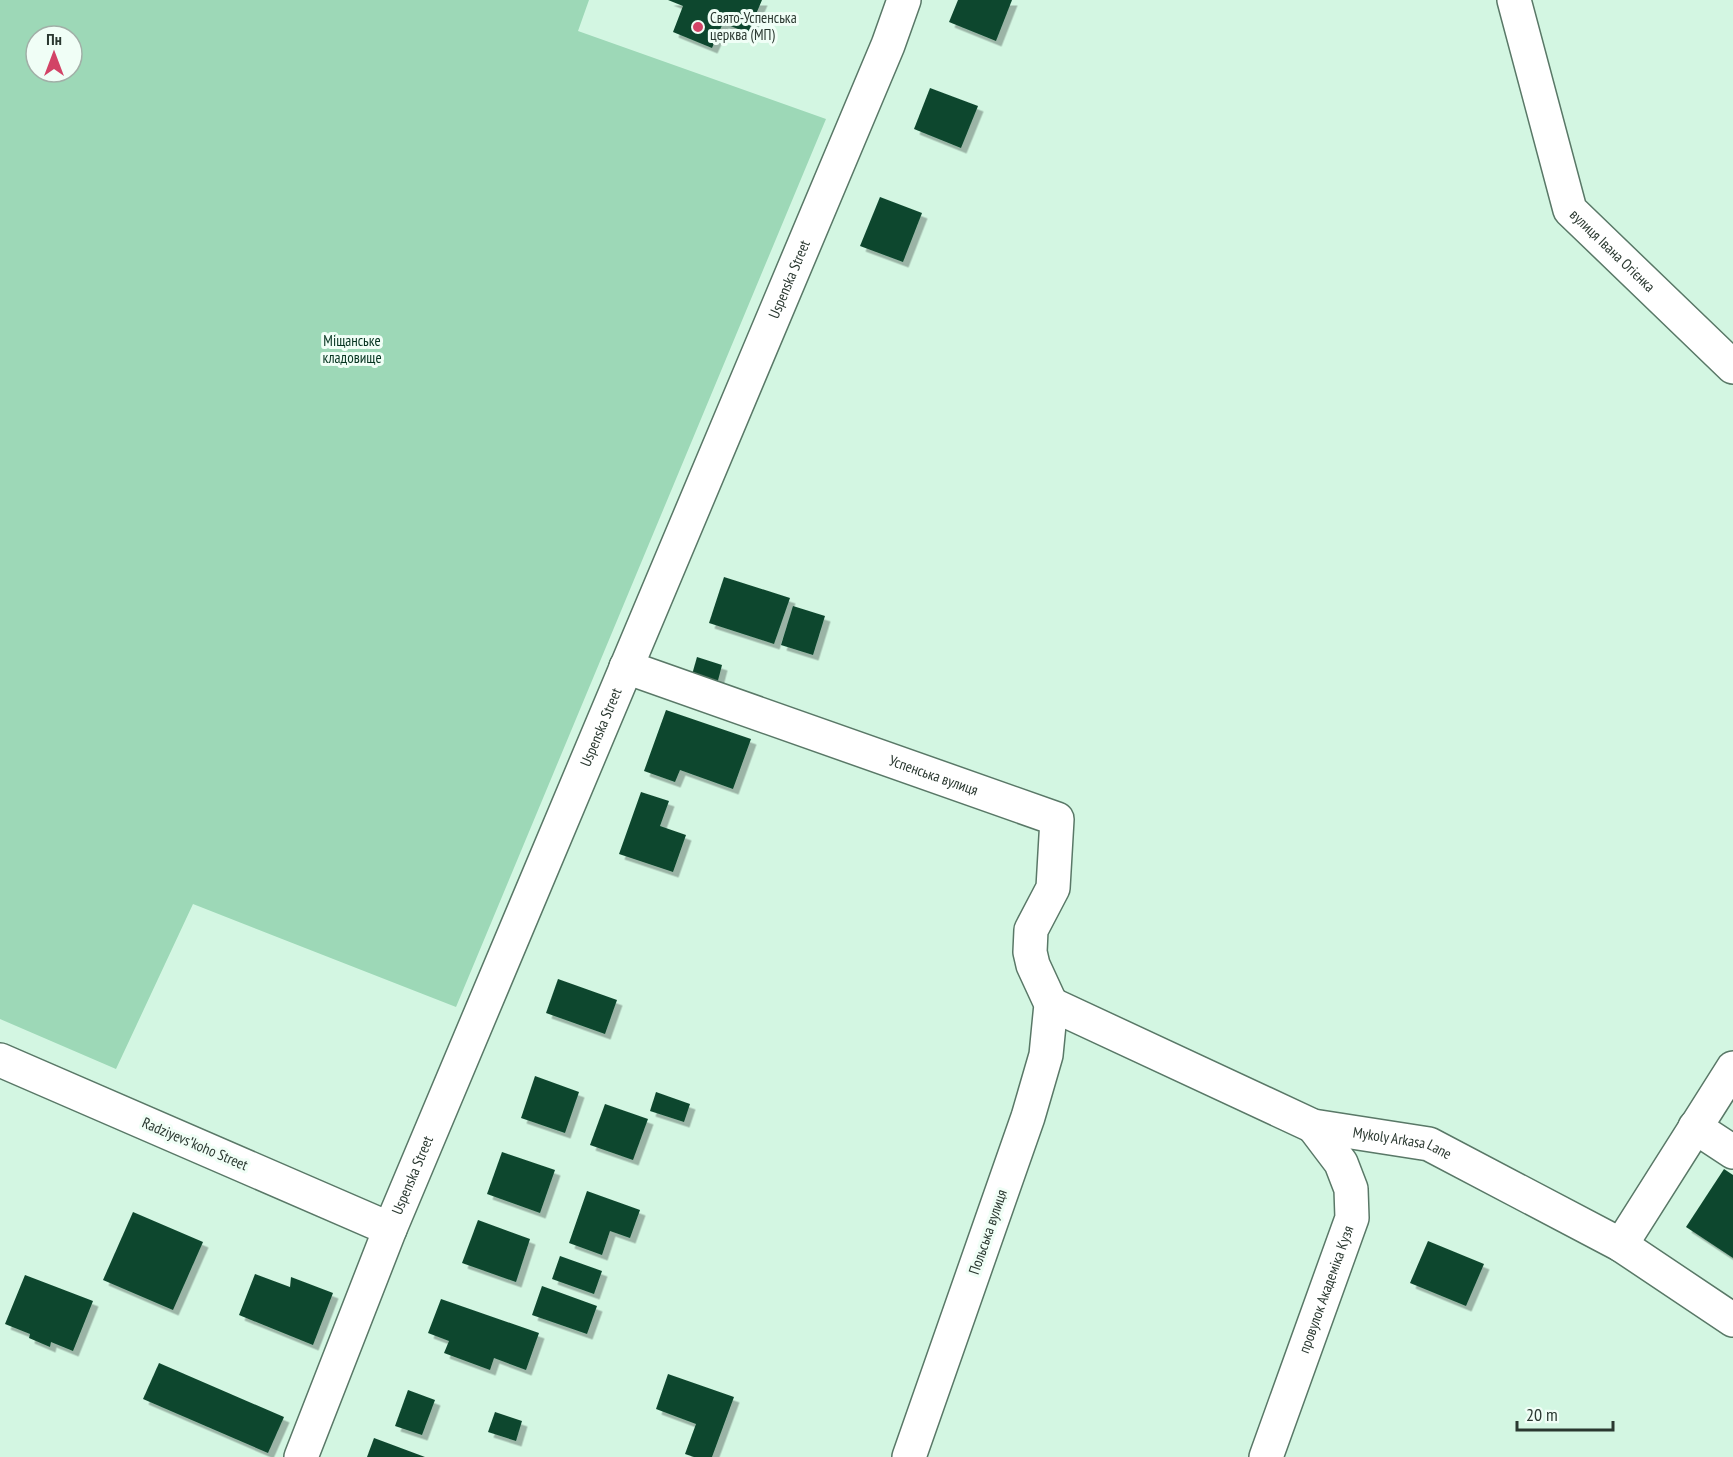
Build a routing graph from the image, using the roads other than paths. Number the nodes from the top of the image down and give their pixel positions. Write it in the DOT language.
graph roads {
  1 [pos="904,0"];
  2 [pos="1514,0"];
  3 [pos="1733,367"];
  4 [pos="626,667"];
  5 [pos="1051,1004"];
  6 [pos="0,1060"];
  7 [pos="1733,1068"];
  8 [pos="1313,1126"];
  9 [pos="1695,1127"];
  10 [pos="1733,1152"];
  11 [pos="390,1229"];
  12 [pos="1621,1245"];
  13 [pos="1733,1320"];
  14 [pos="301,1457"];
  15 [pos="909,1457"];
  16 [pos="1266,1457"];
  1 -- 4 [label="street, Uspenska Street"];
  2 -- 3 [label="street, вулиця Івана Огієнка"];
  4 -- 5 [label="street, Успенська вулиця"];
  4 -- 11 [label="street, Uspenska Street"];
  5 -- 8 [label="street, Mykoly Arkasa Lane"];
  5 -- 15 [label="street, Польська вулиця"];
  6 -- 11 [label="street, Radziyevsʹkoho Street"];
  7 -- 9 [label="street"];
  8 -- 12 [label="street, Mykoly Arkasa Lane"];
  8 -- 16 [label="street, провулок Академіка Кузя"];
  9 -- 10 [label="street"];
  9 -- 12 [label="street"];
  11 -- 14 [label="street, Uspenska Street"];
  12 -- 13 [label="street, Mykoly Arkasa Lane"];
}
